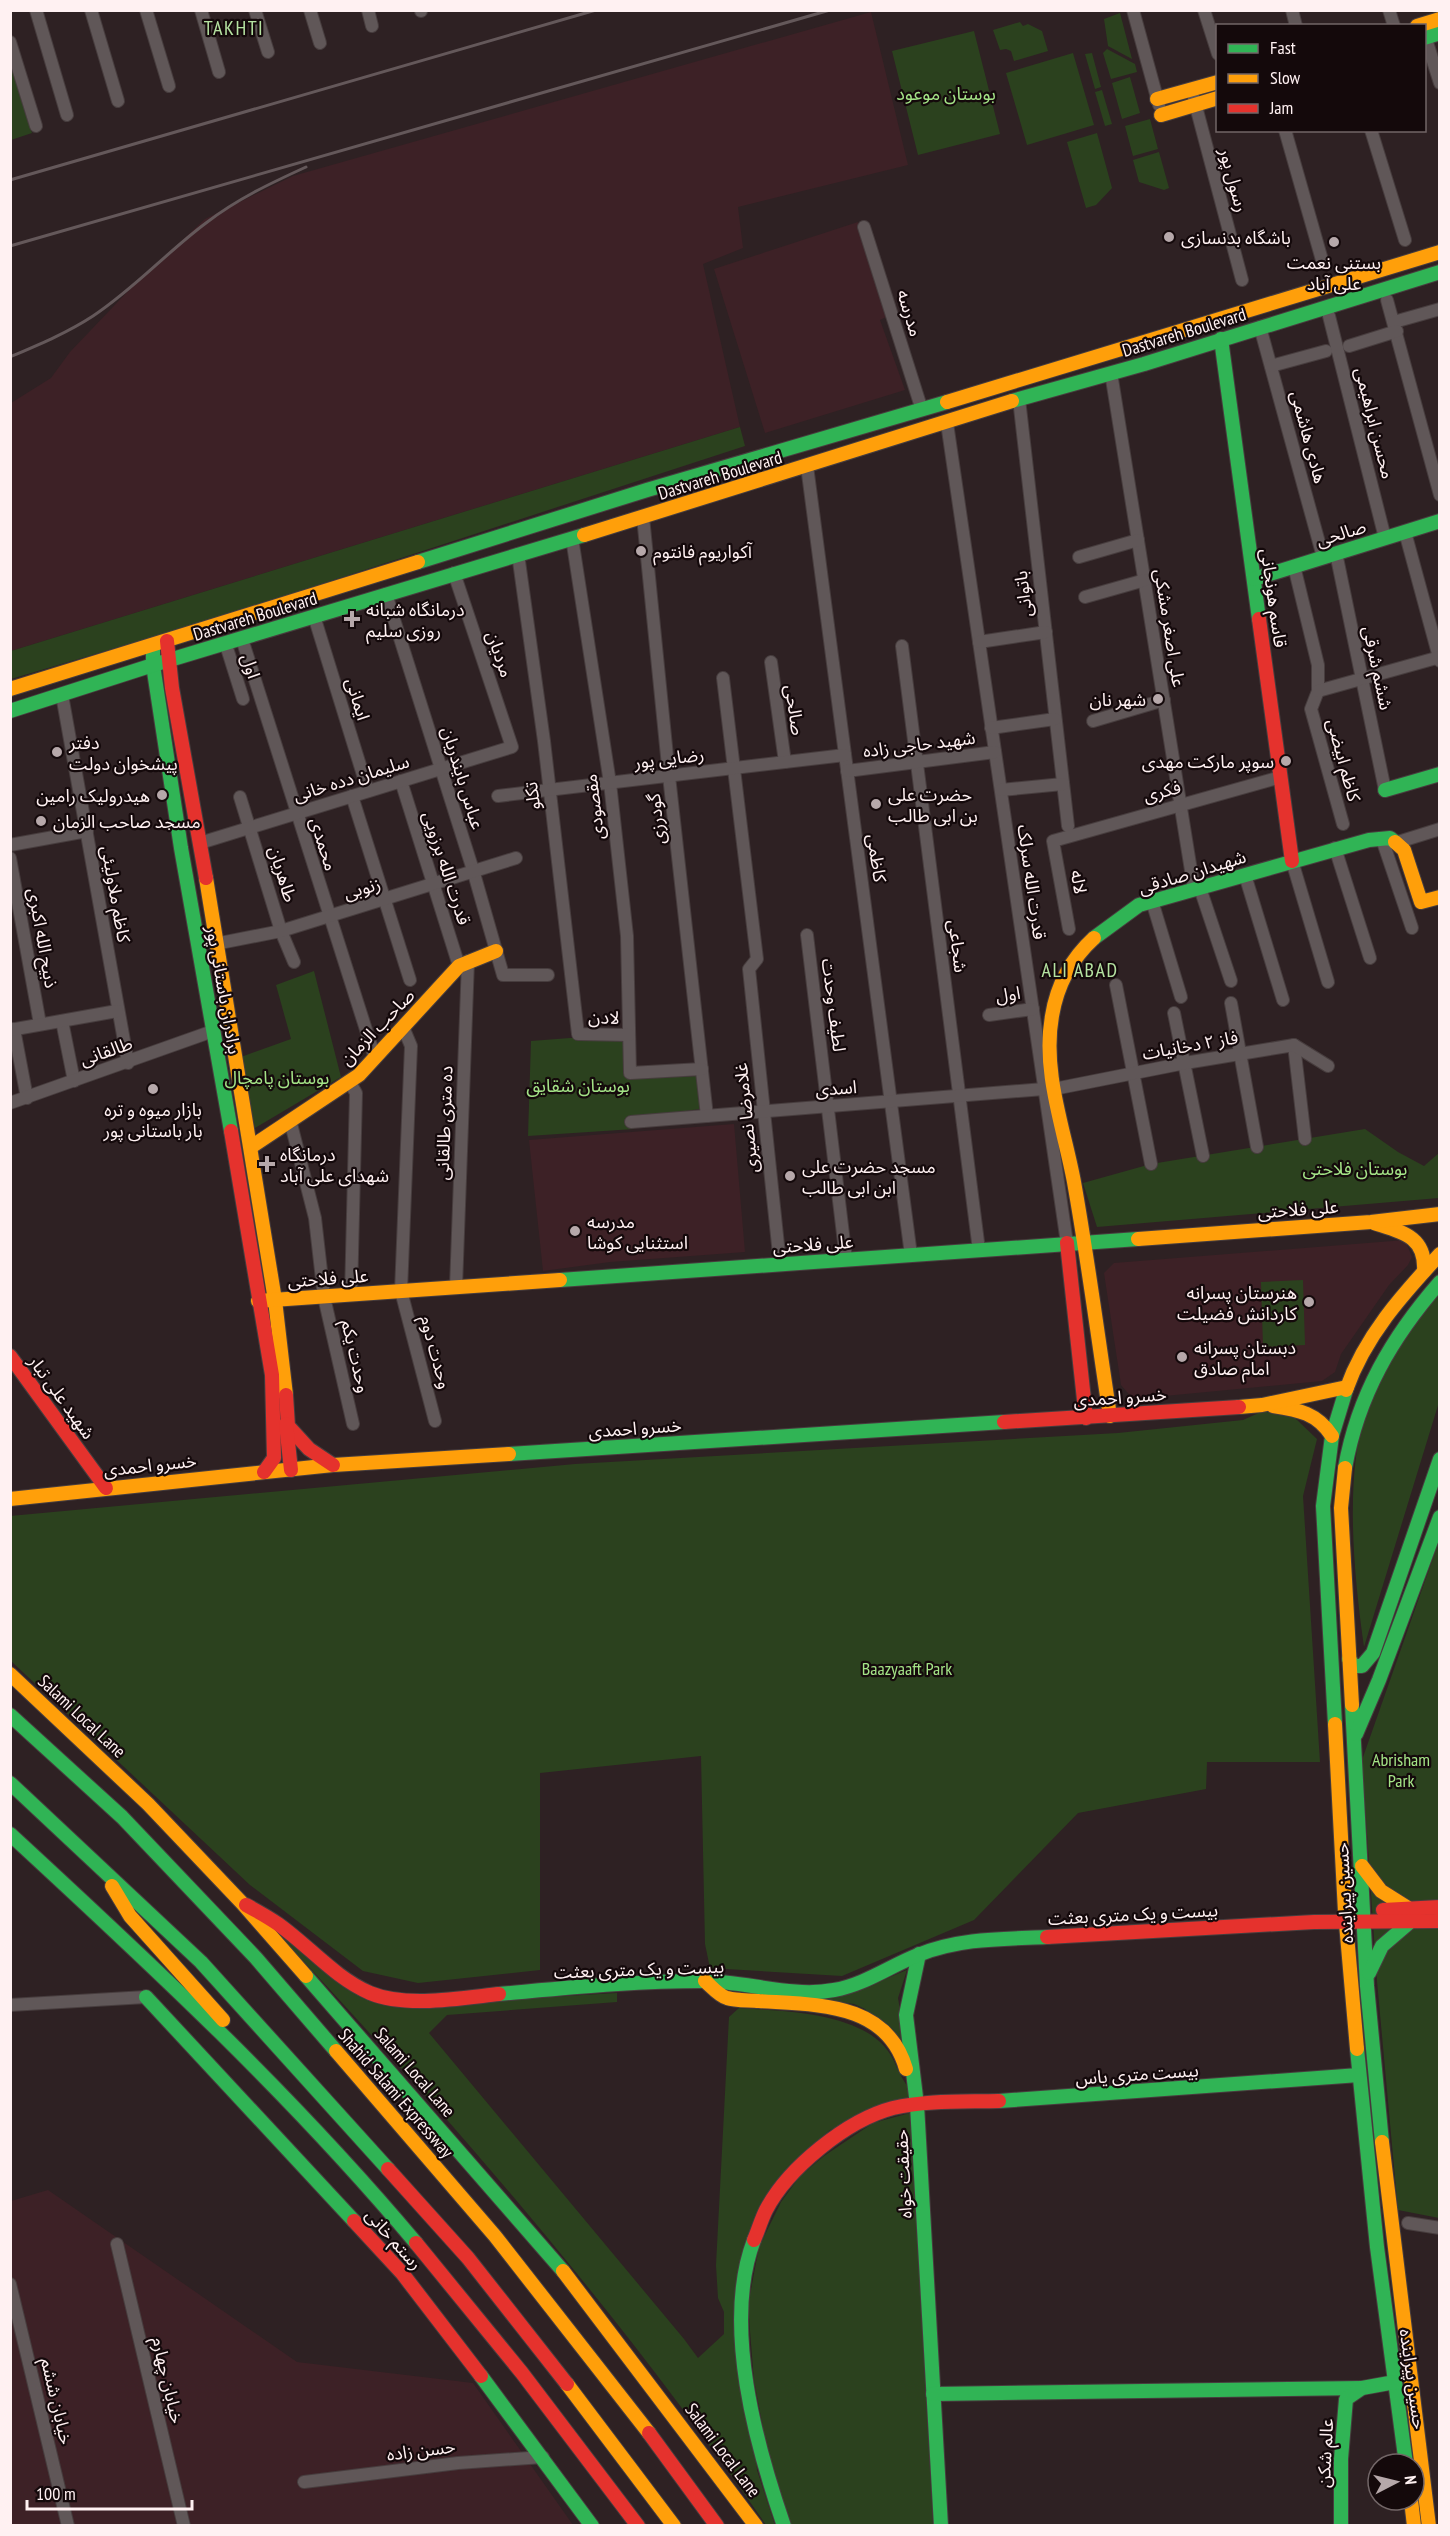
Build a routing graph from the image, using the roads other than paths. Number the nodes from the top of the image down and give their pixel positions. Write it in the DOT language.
graph roads {
  1 [pos="36,10"];
  2 [pos="91,10"];
  3 [pos="146,10"];
  4 [pos="201,10"];
  5 [pos="255,10"];
  6 [pos="310,10"];
  7 [pos="368,10"];
  8 [pos="1133,10"];
  9 [pos="1204,10"];
  10 [pos="1440,19"];
  11 [pos="372,26"];
  12 [pos="1426,30"];
  13 [pos="1426,34"];
  14 [pos="10,42"];
  15 [pos="320,44"];
  16 [pos="1216,48"];
  17 [pos="268,52"];
  18 [pos="219,72"];
  19 [pos="1216,83"];
  20 [pos="1440,83"];
  21 [pos="169,86"];
  22 [pos="1191,90"];
  23 [pos="1157,99"];
  24 [pos="1216,99"];
  25 [pos="118,101"];
  26 [pos="1196,105"];
  27 [pos="67,115"];
  28 [pos="1161,115"];
  29 [pos="36,126"];
  30 [pos="1286,132"];
  31 [pos="1372,132"];
  32 [pos="864,227"];
  33 [pos="1405,240"];
  34 [pos="1440,252"];
  35 [pos="1322,260"];
  36 [pos="1440,272"];
  37 [pos="1242,280"];
  38 [pos="1387,300"];
  39 [pos="1440,309"];
  40 [pos="1329,316"];
  41 [pos="1260,327"];
  42 [pos="1395,327"];
  43 [pos="1221,339"];
  44 [pos="1349,346"];
  45 [pos="1326,351"];
  46 [pos="1271,366"];
  47 [pos="1111,373"];
  48 [pos="1019,399"];
  49 [pos="922,410"];
  50 [pos="947,423"];
  51 [pos="807,466"];
  52 [pos="1440,495"];
  53 [pos="643,518"];
  54 [pos="1440,521"];
  55 [pos="1405,532"];
  56 [pos="572,538"];
  57 [pos="1384,538"];
  58 [pos="1138,540"];
  59 [pos="518,554"];
  60 [pos="1329,555"];
  61 [pos="1079,557"];
  62 [pos="1294,566"];
  63 [pos="454,573"];
  64 [pos="1254,579"];
  65 [pos="1144,580"];
  66 [pos="386,594"];
  67 [pos="1084,597"];
  68 [pos="314,616"];
  69 [pos="1046,632"];
  70 [pos="242,639"];
  71 [pos="167,641"];
  72 [pos="979,642"];
  73 [pos="226,645"];
  74 [pos="153,646"];
  75 [pos="902,646"];
  76 [pos="1439,658"];
  77 [pos="170,660"];
  78 [pos="771,662"];
  79 [pos="153,664"];
  80 [pos="723,678"];
  81 [pos="1362,678"];
  82 [pos="10,689"];
  83 [pos="1318,691"];
  84 [pos="62,695"];
  85 [pos="243,699"];
  86 [pos="1164,700"];
  87 [pos="10,711"];
  88 [pos="1055,719"];
  89 [pos="1094,721"];
  90 [pos="992,728"];
  91 [pos="512,747"];
  92 [pos="995,752"];
  93 [pos="845,755"];
  94 [pos="785,762"];
  95 [pos="917,762"];
  96 [pos="734,768"];
  97 [pos="441,769"];
  98 [pos="847,771"];
  99 [pos="1440,774"];
  100 [pos="669,776"];
  101 [pos="1281,777"];
  102 [pos="401,781"];
  103 [pos="610,783"];
  104 [pos="1063,784"];
  105 [pos="550,790"];
  106 [pos="1001,790"];
  107 [pos="1385,790"];
  108 [pos="368,791"];
  109 [pos="351,796"];
  110 [pos="498,796"];
  111 [pos="240,797"];
  112 [pos="1180,805"];
  113 [pos="296,813"];
  114 [pos="1343,824"];
  115 [pos="1068,826"];
  116 [pos="250,828"];
  117 [pos="1440,829"];
  118 [pos="87,831"];
  119 [pos="1053,840"];
  120 [pos="1388,841"];
  121 [pos="200,843"];
  122 [pos="10,845"];
  123 [pos="1335,848"];
  124 [pos="10,858"];
  125 [pos="516,858"];
  126 [pos="1292,861"];
  127 [pos="473,870"];
  128 [pos="1245,875"];
  129 [pos="433,885"];
  130 [pos="1197,888"];
  131 [pos="1440,897"];
  132 [pos="385,900"];
  133 [pos="1152,902"];
  134 [pos="328,916"];
  135 [pos="1412,928"];
  136 [pos="1069,929"];
  137 [pos="281,932"];
  138 [pos="807,935"];
  139 [pos="215,944"];
  140 [pos="496,951"];
  141 [pos="1371,958"];
  142 [pos="294,962"];
  143 [pos="464,964"];
  144 [pos="548,975"];
  145 [pos="410,980"];
  146 [pos="1231,981"];
  147 [pos="1328,982"];
  148 [pos="1116,985"];
  149 [pos="1181,997"];
  150 [pos="1283,1000"];
  151 [pos="1231,1003"];
  152 [pos="1032,1009"];
  153 [pos="117,1011"];
  154 [pos="1174,1013"];
  155 [pos="989,1015"];
  156 [pos="62,1021"];
  157 [pos="40,1024"];
  158 [pos="403,1027"];
  159 [pos="12,1029"];
  160 [pos="213,1031"];
  161 [pos="578,1034"];
  162 [pos="629,1035"];
  163 [pos="1294,1045"];
  164 [pos="1241,1054"];
  165 [pos="375,1058"];
  166 [pos="128,1063"];
  167 [pos="1185,1063"];
  168 [pos="1328,1066"];
  169 [pos="702,1069"];
  170 [pos="1134,1074"];
  171 [pos="74,1081"];
  172 [pos="349,1081"];
  173 [pos="1049,1089"];
  174 [pos="959,1096"];
  175 [pos="27,1098"];
  176 [pos="891,1101"];
  177 [pos="10,1103"];
  178 [pos="829,1106"];
  179 [pos="763,1112"];
  180 [pos="707,1116"];
  181 [pos="290,1120"];
  182 [pos="631,1122"];
  183 [pos="1305,1139"];
  184 [pos="250,1147"];
  185 [pos="1257,1147"];
  186 [pos="1203,1156"];
  187 [pos="1151,1164"];
  188 [pos="1440,1214"];
  189 [pos="1371,1222"];
  190 [pos="1084,1242"];
  191 [pos="1067,1244"];
  192 [pos="979,1250"];
  193 [pos="1440,1254"];
  194 [pos="911,1255"];
  195 [pos="846,1259"];
  196 [pos="780,1264"];
  197 [pos="1424,1270"];
  198 [pos="1440,1282"];
  199 [pos="456,1287"];
  200 [pos="401,1291"];
  201 [pos="351,1295"];
  202 [pos="324,1297"];
  203 [pos="275,1300"];
  204 [pos="258,1301"];
  205 [pos="10,1356"];
  206 [pos="1347,1388"];
  207 [pos="1262,1405"];
  208 [pos="274,1413"];
  209 [pos="1110,1416"];
  210 [pos="1086,1418"];
  211 [pos="435,1421"];
  212 [pos="353,1424"];
  213 [pos="288,1426"];
  214 [pos="1332,1436"];
  215 [pos="1440,1459"];
  216 [pos="333,1466"];
  217 [pos="291,1470"];
  218 [pos="264,1472"];
  219 [pos="106,1488"];
  220 [pos="10,1499"];
  221 [pos="1440,1517"];
  222 [pos="1349,1659"];
  223 [pos="10,1674"];
  224 [pos="10,1715"];
  225 [pos="1354,1738"];
  226 [pos="10,1783"];
  227 [pos="10,1834"];
  228 [pos="98,1863"];
  229 [pos="1361,1864"];
  230 [pos="1344,1894"];
  231 [pos="242,1903"];
  232 [pos="1440,1907"];
  233 [pos="1410,1915"];
  234 [pos="1346,1917"];
  235 [pos="1364,1917"];
  236 [pos="1440,1921"];
  237 [pos="1314,1922"];
  238 [pos="919,1954"];
  239 [pos="705,1981"];
  240 [pos="1367,1986"];
  241 [pos="146,1997"];
  242 [pos="10,2005"];
  243 [pos="1359,2075"];
  244 [pos="918,2104"];
  245 [pos="314,2126"];
  246 [pos="1408,2223"];
  247 [pos="1440,2228"];
  248 [pos="117,2244"];
  249 [pos="10,2284"];
  250 [pos="1395,2382"];
  251 [pos="1362,2388"];
  252 [pos="933,2394"];
  253 [pos="1404,2452"];
  254 [pos="543,2457"];
  255 [pos="304,2482"];
  256 [pos="68,2526"];
  257 [pos="184,2526"];
  258 [pos="592,2526"];
  259 [pos="638,2526"];
  260 [pos="674,2526"];
  261 [pos="717,2526"];
  262 [pos="756,2526"];
  263 [pos="784,2526"];
  264 [pos="941,2526"];
  265 [pos="1341,2526"];
  266 [pos="1429,2526"];
  1 -- 27 [label="street"];
  2 -- 25 [label="street"];
  3 -- 21 [label="street"];
  4 -- 18 [label="street"];
  5 -- 17 [label="street"];
  6 -- 15 [label="street"];
  7 -- 11 [label="street"];
  8 -- 23 [label="street"];
  9 -- 16 [label="street"];
  10 -- 12 [label="main road"];
  13 -- 20 [label="street"];
  14 -- 29 [label="street"];
  19 -- 22 [label="main road"];
  22 -- 23 [label="main road"];
  22 -- 26 [label="street, رسول پور"];
  23 -- 28 [label="street"];
  24 -- 26 [label="main road"];
  26 -- 28 [label="main road"];
  26 -- 37 [label="street, رسول پور"];
  30 -- 35 [label="street"];
  31 -- 33 [label="street"];
  32 -- 49 [label="street, مدرسه"];
  34 -- 49 [label="main road, Dastvareh Boulevard"];
  36 -- 41 [label="main road, Dastvareh Boulevard"];
  38 -- 42 [label="street"];
  39 -- 42 [label="street"];
  40 -- 57 [label="street, محسن ابراهیمی"];
  41 -- 43 [label="main road, Dastvareh Boulevard"];
  41 -- 46 [label="street, هادی هاشمی"];
  42 -- 44 [label="street"];
  42 -- 52 [label="street"];
  43 -- 47 [label="main road, Dastvareh Boulevard"];
  43 -- 64 [label="main road, قاسم هونجانی"];
  45 -- 46 [label="street"];
  46 -- 60 [label="street, هادی هاشمی"];
  47 -- 48 [label="main road, Dastvareh Boulevard"];
  47 -- 58 [label="street, علی اصغر مشکی"];
  48 -- 50 [label="main road, Dastvareh Boulevard"];
  48 -- 69 [label="street, باتوانی"];
  49 -- 71 [label="main road, Dastvareh Boulevard"];
  50 -- 51 [label="main road, Dastvareh Boulevard"];
  50 -- 72 [label="street, قدرت الله سرلک"];
  51 -- 53 [label="main road, Dastvareh Boulevard"];
  51 -- 93 [label="street, کاظمی"];
  53 -- 56 [label="main road, Dastvareh Boulevard"];
  53 -- 100 [label="street, گودرزی"];
  54 -- 55 [label="main road, صالحی"];
  55 -- 57 [label="main road, صالحی"];
  55 -- 76 [label="street"];
  56 -- 59 [label="main road, Dastvareh Boulevard"];
  56 -- 103 [label="street, مقصودی"];
  57 -- 60 [label="main road, صالحی"];
  58 -- 61 [label="street"];
  58 -- 65 [label="street, علی اصغر مشکی"];
  59 -- 63 [label="main road, Dastvareh Boulevard"];
  59 -- 105 [label="street, تکلو"];
  60 -- 62 [label="main road, صالحی"];
  60 -- 81 [label="street, ششم شرقی"];
  62 -- 64 [label="main road, صالحی"];
  62 -- 83 [label="street, کاظم ابیضی"];
  63 -- 66 [label="main road, Dastvareh Boulevard"];
  63 -- 91 [label="street, مردیان"];
  64 -- 101 [label="main road, قاسم هونجانی"];
  65 -- 67 [label="street"];
  65 -- 86 [label="street, علی اصغر مشکی"];
  66 -- 68 [label="main road, Dastvareh Boulevard"];
  66 -- 97 [label="street, عباس بایندریان"];
  68 -- 70 [label="main road, Dastvareh Boulevard"];
  68 -- 108 [label="street, ایمانی"];
  69 -- 72 [label="street"];
  69 -- 88 [label="street, باتوانی"];
  70 -- 73 [label="main road, Dastvareh Boulevard"];
  70 -- 113 [label="street, محمدی"];
  71 -- 74 [label="main road, Dastvareh Boulevard"];
  71 -- 77 [label="main road, برادران باستانی پور"];
  72 -- 90 [label="street, قدرت الله سرلک"];
  73 -- 77 [label="main road, Dastvareh Boulevard"];
  73 -- 85 [label="street, اول"];
  74 -- 79 [label="main road, برادران باستانی پور"];
  74 -- 82 [label="main road, Dastvareh Boulevard"];
  75 -- 95 [label="street, شجاعی"];
  76 -- 81 [label="street"];
  77 -- 79 [label="main road, Dastvareh Boulevard"];
  77 -- 121 [label="main road, برادران باستانی پور"];
  78 -- 94 [label="street, صالحی"];
  79 -- 84 [label="main road, Dastvareh Boulevard"];
  79 -- 160 [label="main road, برادران باستانی پور"];
  80 -- 96 [label="street, غلامرضا نصیری"];
  81 -- 83 [label="street"];
  81 -- 107 [label="street, ششم شرقی"];
  83 -- 114 [label="street, کاظم ابیضی"];
  84 -- 87 [label="main road, Dastvareh Boulevard"];
  84 -- 118 [label="street, کاظم ملاولیئی"];
  86 -- 89 [label="street"];
  86 -- 112 [label="street, علی اصغر مشکی"];
  88 -- 90 [label="street"];
  88 -- 104 [label="street, باتوانی"];
  90 -- 92 [label="street, قدرت الله سرلک"];
  91 -- 97 [label="street, سلیمان دده خانی"];
  92 -- 95 [label="street, شهید حاجی زاده"];
  92 -- 106 [label="street, قدرت الله سرلک"];
  93 -- 94 [label="street, رضایی پور"];
  93 -- 98 [label="street, کاظمی"];
  94 -- 96 [label="street, رضایی پور"];
  95 -- 98 [label="street, شهید حاجی زاده"];
  95 -- 174 [label="street, شجاعی"];
  96 -- 100 [label="street, رضایی پور"];
  96 -- 179 [label="street, غلامرضا نصیری"];
  97 -- 102 [label="street, سلیمان دده خانی"];
  97 -- 127 [label="street, عباس بایندریان"];
  98 -- 176 [label="street, کاظمی"];
  99 -- 107 [label="main road"];
  100 -- 103 [label="street, رضایی پور"];
  100 -- 169 [label="street, گودرزی"];
  101 -- 112 [label="street, فکری"];
  101 -- 126 [label="main road, قاسم هونجانی"];
  102 -- 108 [label="street, سلیمان دده خانی"];
  102 -- 129 [label="street, قدرت الله برزویی"];
  103 -- 105 [label="street, رضایی پور"];
  103 -- 162 [label="street, مقصودی"];
  104 -- 106 [label="street"];
  104 -- 115 [label="street, باتوانی"];
  105 -- 110 [label="street, رضایی پور"];
  105 -- 161 [label="street, تکلو"];
  106 -- 152 [label="street, قدرت الله سرلک"];
  108 -- 109 [label="street, سلیمان دده خانی"];
  109 -- 113 [label="street, سلیمان دده خانی"];
  109 -- 132 [label="street"];
  111 -- 116 [label="street"];
  112 -- 119 [label="street, فکری"];
  112 -- 130 [label="street, علی اصغر مشکی"];
  113 -- 116 [label="street, سلیمان دده خانی"];
  113 -- 134 [label="street, محمدی"];
  116 -- 121 [label="street, سلیمان دده خانی"];
  116 -- 137 [label="street, طاهریان"];
  117 -- 120 [label="street"];
  118 -- 122 [label="street"];
  118 -- 153 [label="street, کاظم ملاولیئی"];
  119 -- 136 [label="street, لاله"];
  120 -- 123 [label="main road, شهیدان صادقی"];
  120 -- 131 [label="main road"];
  120 -- 135 [label="street"];
  121 -- 139 [label="main road, برادران باستانی پور"];
  123 -- 126 [label="main road, شهیدان صادقی"];
  123 -- 141 [label="street"];
  124 -- 157 [label="street, ذبیح الله اکبری"];
  125 -- 127 [label="street, زنوبی"];
  126 -- 128 [label="main road, شهیدان صادقی"];
  126 -- 147 [label="street"];
  127 -- 129 [label="street, زنوبی"];
  127 -- 140 [label="street, عباس بایندریان"];
  128 -- 130 [label="main road, شهیدان صادقی"];
  128 -- 150 [label="street"];
  129 -- 132 [label="street, زنوبی"];
  129 -- 143 [label="street, قدرت الله برزویی"];
  130 -- 133 [label="main road, شهیدان صادقی"];
  130 -- 146 [label="street, علی اصغر مشکی"];
  132 -- 134 [label="street, زنوبی"];
  132 -- 145 [label="street"];
  133 -- 149 [label="street"];
  133 -- 173 [label="main road, شهیدان صادقی"];
  134 -- 137 [label="street, زنوبی"];
  134 -- 165 [label="street, محمدی"];
  137 -- 139 [label="street, زنوبی"];
  137 -- 142 [label="street, طاهریان"];
  138 -- 178 [label="street, لطیف وحدت"];
  139 -- 184 [label="main road, برادران باستانی پور"];
  140 -- 143 [label="main road, صاحب الزمان"];
  140 -- 144 [label="street, عباس بایندریان"];
  143 -- 158 [label="main road, صاحب الزمان"];
  143 -- 199 [label="street, ده متری طالقانی"];
  148 -- 170 [label="street"];
  151 -- 164 [label="street"];
  152 -- 155 [label="street, اول"];
  152 -- 173 [label="street, قدرت الله سرلک"];
  153 -- 156 [label="street"];
  153 -- 166 [label="street, کاظم ملاولیئی"];
  154 -- 167 [label="street"];
  156 -- 157 [label="street"];
  156 -- 171 [label="street"];
  157 -- 159 [label="street"];
  158 -- 165 [label="main road, صاحب الزمان"];
  158 -- 200 [label="street, وحدت دوم"];
  159 -- 175 [label="street"];
  160 -- 166 [label="street, طالقانی"];
  160 -- 204 [label="main road, برادران باستانی پور"];
  161 -- 162 [label="street, لادن"];
  162 -- 169 [label="street, مقصودی"];
  163 -- 164 [label="street, فاز ۲ دخانیات"];
  163 -- 168 [label="street"];
  163 -- 183 [label="street"];
  164 -- 167 [label="street, فاز ۲ دخانیات"];
  164 -- 185 [label="street"];
  165 -- 172 [label="main road, صاحب الزمان"];
  166 -- 171 [label="street, طالقانی"];
  167 -- 170 [label="street, فاز ۲ دخانیات"];
  167 -- 186 [label="street"];
  169 -- 180 [label="street, گودرزی"];
  170 -- 173 [label="street, فاز ۲ دخانیات"];
  170 -- 187 [label="street"];
  171 -- 175 [label="street, طالقانی"];
  172 -- 181 [label="main road, صاحب الزمان"];
  172 -- 201 [label="street"];
  173 -- 174 [label="street, اسدی"];
  173 -- 190 [label="main road, شهیدان صادقی"];
  173 -- 191 [label="street, قدرت الله سرلک"];
  174 -- 176 [label="street, اسدی"];
  174 -- 192 [label="street, شجاعی"];
  175 -- 177 [label="street, طالقانی"];
  176 -- 178 [label="street, اسدی"];
  176 -- 194 [label="street, کاظمی"];
  178 -- 179 [label="street, اسدی"];
  178 -- 195 [label="street, لطیف وحدت"];
  179 -- 180 [label="street, اسدی"];
  179 -- 196 [label="street, غلامرضا نصیری"];
  180 -- 182 [label="street, اسدی"];
  181 -- 184 [label="main road, صاحب الزمان"];
  181 -- 202 [label="street, وحدت یکم"];
  184 -- 203 [label="main road, برادران باستانی پور"];
  188 -- 189 [label="main road, علی فلاحتی"];
  189 -- 190 [label="main road, علی فلاحتی"];
  189 -- 197 [label="main road"];
  190 -- 191 [label="main road, علی فلاحتی"];
  190 -- 209 [label="main road"];
  191 -- 192 [label="main road, علی فلاحتی"];
  191 -- 210 [label="main road, قدرت الله سرلک"];
  192 -- 194 [label="main road, علی فلاحتی"];
  193 -- 197 [label="main road, حسین پیراینده"];
  194 -- 195 [label="main road, علی فلاحتی"];
  195 -- 196 [label="main road, علی فلاحتی"];
  196 -- 199 [label="main road, علی فلاحتی"];
  197 -- 206 [label="main road, حسین پیراینده"];
  198 -- 222 [label="main road, حسین پیراینده"];
  199 -- 200 [label="main road, علی فلاحتی"];
  200 -- 201 [label="main road, علی فلاحتی"];
  200 -- 211 [label="street, وحدت دوم"];
  201 -- 202 [label="main road, علی فلاحتی"];
  202 -- 203 [label="main road, علی فلاحتی"];
  202 -- 212 [label="street, وحدت یکم"];
  203 -- 204 [label="main road, علی فلاحتی"];
  203 -- 213 [label="main road, برادران باستانی پور"];
  204 -- 208 [label="main road, برادران باستانی پور"];
  205 -- 219 [label="main road, شهید علی تبار"];
  206 -- 207 [label="main road"];
  206 -- 214 [label="main road, حسین پیراینده"];
  207 -- 209 [label="main road, خسرو احمدی"];
  207 -- 214 [label="main road"];
  208 -- 213 [label="main road"];
  208 -- 218 [label="main road, برادران باستانی پور"];
  209 -- 210 [label="main road, خسرو احمدی"];
  210 -- 216 [label="main road, خسرو احمدی"];
  213 -- 216 [label="main road"];
  213 -- 217 [label="main road, برادران باستانی پور"];
  214 -- 230 [label="main road, حسین پیراینده"];
  215 -- 222 [label="main road"];
  216 -- 217 [label="main road, خسرو احمدی"];
  217 -- 218 [label="main road, خسرو احمدی"];
  218 -- 219 [label="main road, خسرو احمدی"];
  219 -- 220 [label="main road, خسرو احمدی"];
  221 -- 225 [label="main road"];
  222 -- 225 [label="main road, حسین پیراینده"];
  223 -- 231 [label="main road, Salami Local Lane"];
  224 -- 261 [label="main road, Shahid Salami Expressway"];
  225 -- 229 [label="main road, حسین پیراینده"];
  226 -- 228 [label="main road"];
  227 -- 245 [label="main road"];
  228 -- 245 [label="main road"];
  228 -- 260 [label="main road"];
  229 -- 233 [label="main road"];
  229 -- 235 [label="main road, حسین پیراینده"];
  230 -- 234 [label="main road, حسین پیراینده"];
  230 -- 237 [label="main road"];
  231 -- 239 [label="main road, بیست و یک متری بعثت"];
  231 -- 262 [label="main road, Salami Local Lane"];
  232 -- 233 [label="main road"];
  233 -- 235 [label="main road"];
  233 -- 236 [label="main road"];
  233 -- 240 [label="main road"];
  234 -- 235 [label="main road, بیست و یک متری بعثت"];
  234 -- 237 [label="main road, بیست و یک متری بعثت"];
  234 -- 243 [label="main road, حسین پیراینده"];
  235 -- 240 [label="main road, حسین پیراینده"];
  237 -- 238 [label="main road, بیست و یک متری بعثت"];
  238 -- 239 [label="main road, بیست و یک متری بعثت"];
  238 -- 244 [label="main road, حقیقت خواه"];
  239 -- 244 [label="main road"];
  240 -- 266 [label="main road, حسین پیراینده"];
  241 -- 242 [label="street"];
  241 -- 254 [label="main road, رستم خانی"];
  243 -- 244 [label="main road, بیست متری یاس"];
  243 -- 250 [label="main road, حسین پیراینده"];
  244 -- 252 [label="main road, حقیقت خواه"];
  244 -- 263 [label="main road, بیست متری یاس"];
  245 -- 259 [label="main road"];
  246 -- 247 [label="street"];
  248 -- 257 [label="street, خیابان چهارم"];
  249 -- 256 [label="street, خیابان ششم"];
  250 -- 251 [label="main road"];
  250 -- 253 [label="main road, حسین پیراینده"];
  251 -- 252 [label="main road"];
  251 -- 265 [label="main road, عالم شکن"];
  252 -- 264 [label="main road, حقیقت خواه"];
  254 -- 255 [label="street, حسن زاده"];
  254 -- 258 [label="main road, رستم خانی"];
}
